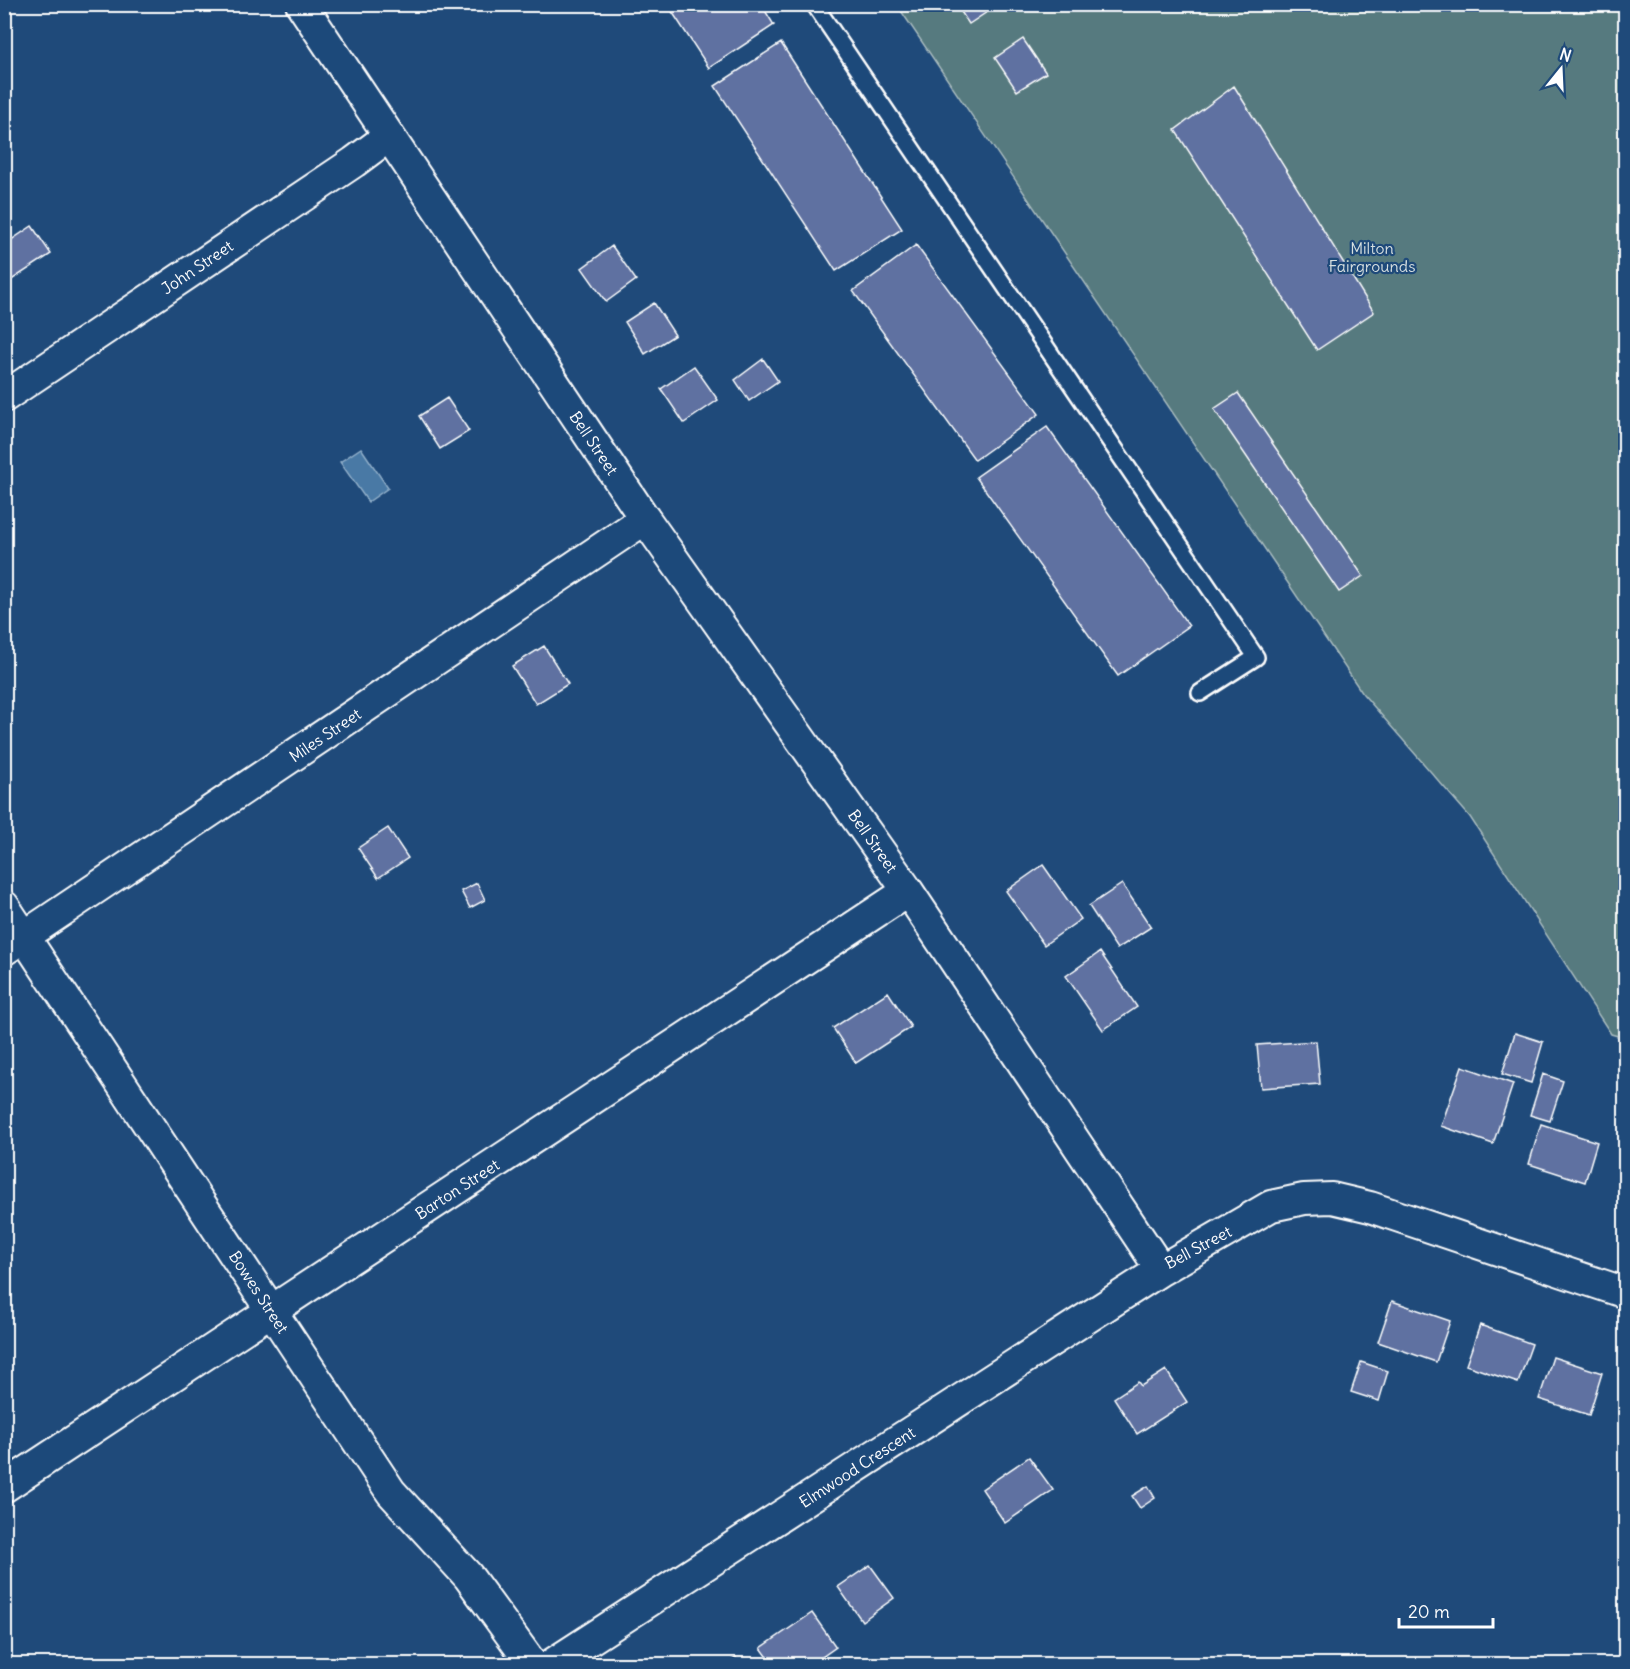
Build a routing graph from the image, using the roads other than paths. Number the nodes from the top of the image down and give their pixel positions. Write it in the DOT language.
graph roads {
  1 [pos="301,4"];
  2 [pos="814,4"];
  3 [pos="389,136"];
  4 [pos="4,397"];
  5 [pos="645,519"];
  6 [pos="1200,693"];
  7 [pos="908,891"];
  8 [pos="4,906"];
  9 [pos="15,943"];
  10 [pos="1161,1270"];
  11 [pos="1626,1293"];
  12 [pos="272,1312"];
  13 [pos="4,1487"];
  14 [pos="532,1665"];
  15 [pos="552,1665"];
  1 -- 3 [label="street, Bell Street"];
  2 -- 6 [label="lane"];
  3 -- 4 [label="street, John Street"];
  3 -- 5 [label="street, Bell Street"];
  5 -- 7 [label="street, Bell Street"];
  5 -- 9 [label="street, Miles Street"];
  7 -- 10 [label="street, Bell Street"];
  7 -- 12 [label="street, Barton Street"];
  8 -- 9 [label="street, Bowes Street"];
  9 -- 12 [label="street, Bowes Street"];
  10 -- 11 [label="street, Bell Street"];
  10 -- 15 [label="street, Elmwood Crescent"];
  12 -- 13 [label="street, Barton Street"];
  12 -- 14 [label="street, Bowes Street"];
}
